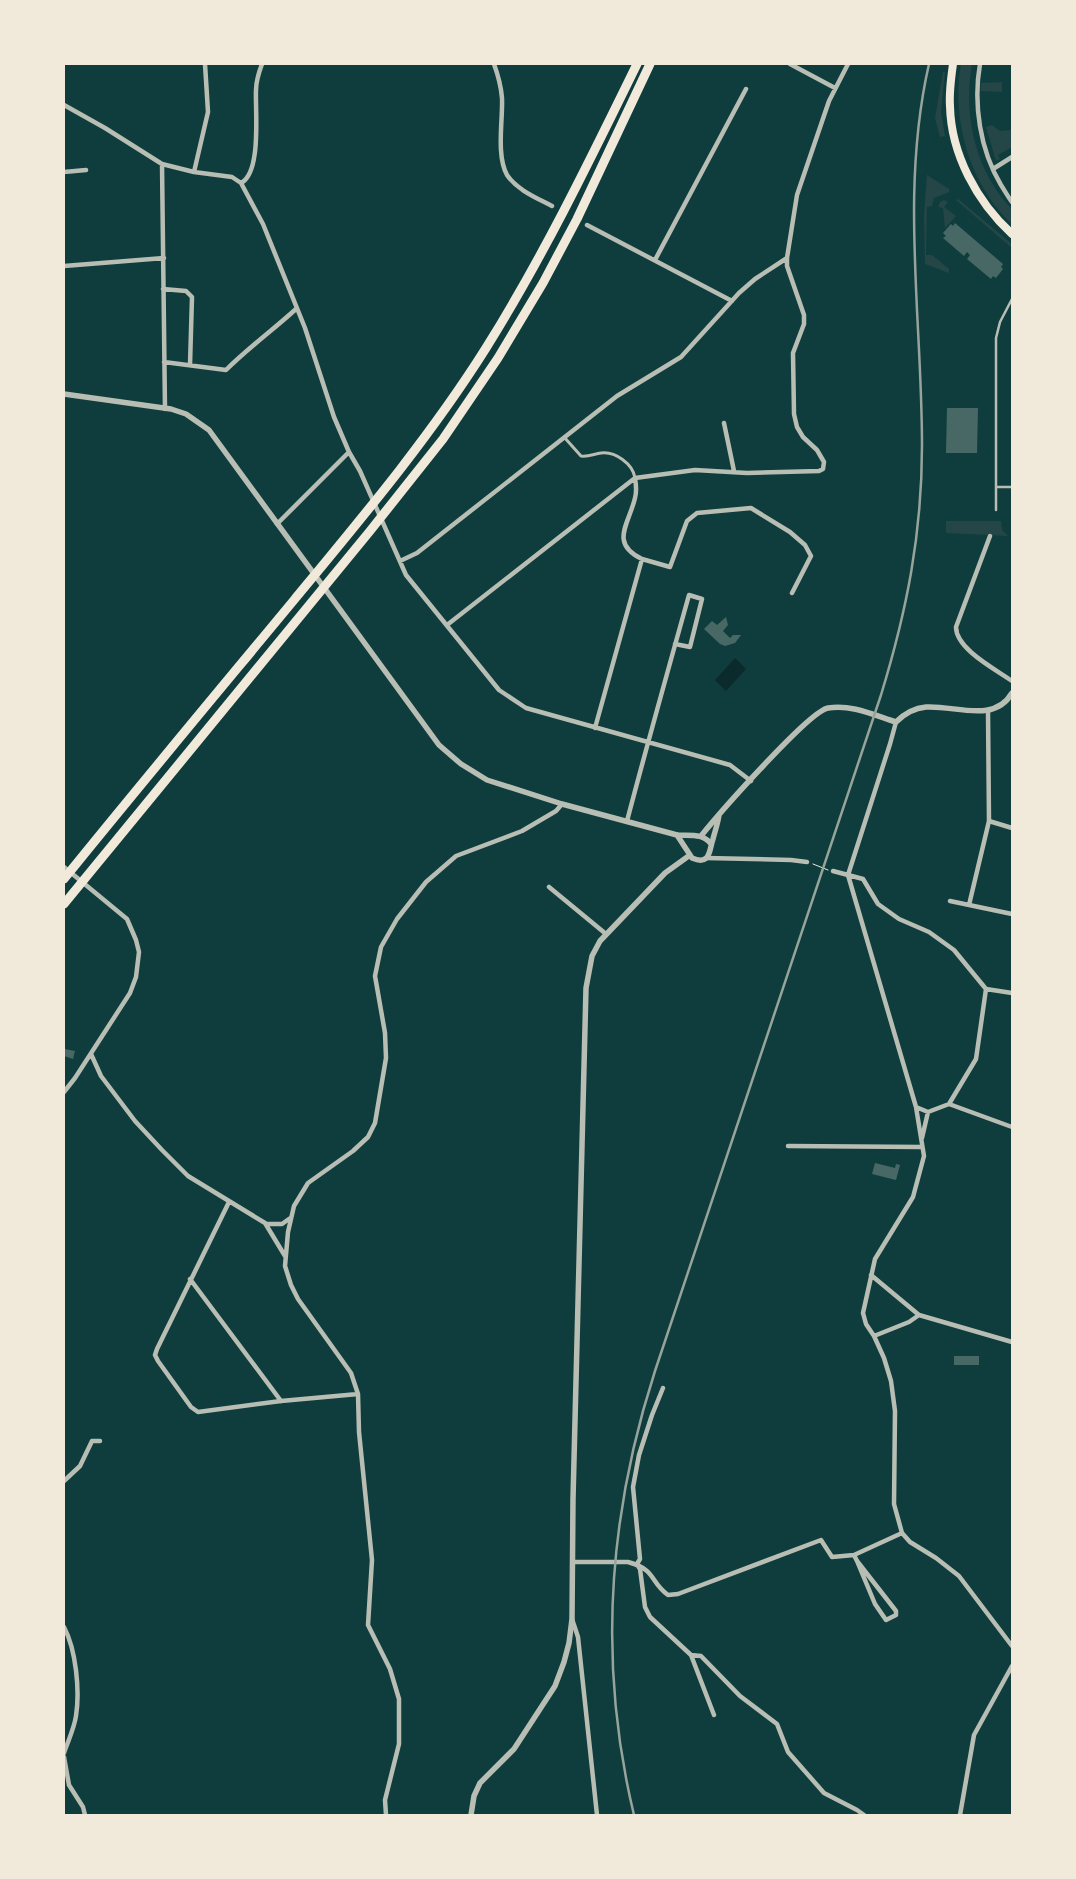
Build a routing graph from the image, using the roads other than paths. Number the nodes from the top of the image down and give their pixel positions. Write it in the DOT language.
graph roads {
  1 [pos="205,64"];
  2 [pos="262,64"];
  3 [pos="494,64"];
  4 [pos="636,64"];
  5 [pos="650,64"];
  6 [pos="654,64"];
  7 [pos="790,64"];
  8 [pos="848,64"];
  9 [pos="953,64"];
  10 [pos="980,64"];
  11 [pos="835,88"];
  12 [pos="746,89"];
  13 [pos="64,105"];
  14 [pos="617,136"];
  15 [pos="1012,157"];
  16 [pos="162,164"];
  17 [pos="993,169"];
  18 [pos="86,170"];
  19 [pos="64,172"];
  20 [pos="194,172"];
  21 [pos="241,182"];
  22 [pos="1012,202"];
  23 [pos="552,206"];
  24 [pos="587,225"];
  25 [pos="1012,234"];
  26 [pos="164,258"];
  27 [pos="787,258"];
  28 [pos="654,260"];
  29 [pos="64,266"];
  30 [pos="163,289"];
  31 [pos="1012,299"];
  32 [pos="732,301"];
  33 [pos="296,309"];
  34 [pos="164,362"];
  35 [pos="190,365"];
  36 [pos="64,394"];
  37 [pos="165,408"];
  38 [pos="724,423"];
  39 [pos="564,437"];
  40 [pos="349,452"];
  41 [pos="734,471"];
  42 [pos="635,478"];
  43 [pos="996,487"];
  44 [pos="1012,487"];
  45 [pos="996,510"];
  46 [pos="277,524"];
  47 [pos="990,536"];
  48 [pos="642,559"];
  49 [pos="400,561"];
  50 [pos="792,593"];
  51 [pos="447,625"];
  52 [pos="675,644"];
  53 [pos="1012,680"];
  54 [pos="1012,693"];
  55 [pos="988,711"];
  56 [pos="896,722"];
  57 [pos="595,728"];
  58 [pos="648,742"];
  59 [pos="751,781"];
  60 [pos="562,804"];
  61 [pos="720,814"];
  62 [pos="627,821"];
  63 [pos="989,821"];
  64 [pos="1012,828"];
  65 [pos="677,835"];
  66 [pos="698,836"];
  67 [pos="711,844"];
  68 [pos="688,852"];
  69 [pos="706,858"];
  70 [pos="808,862"];
  71 [pos="64,867"];
  72 [pos="833,872"];
  73 [pos="848,875"];
  74 [pos="64,879"];
  75 [pos="549,887"];
  76 [pos="950,901"];
  77 [pos="64,904"];
  78 [pos="969,905"];
  79 [pos="1012,914"];
  80 [pos="606,934"];
  81 [pos="986,989"];
  82 [pos="1012,993"];
  83 [pos="91,1054"];
  84 [pos="64,1092"];
  85 [pos="949,1104"];
  86 [pos="916,1107"];
  87 [pos="928,1112"];
  88 [pos="1012,1127"];
  89 [pos="922,1144"];
  90 [pos="788,1146"];
  91 [pos="229,1202"];
  92 [pos="290,1218"];
  93 [pos="265,1223"];
  94 [pos="285,1257"];
  95 [pos="871,1275"];
  96 [pos="190,1278"];
  97 [pos="919,1315"];
  98 [pos="874,1336"];
  99 [pos="1012,1342"];
  100 [pos="663,1388"];
  101 [pos="358,1394"];
  102 [pos="282,1401"];
  103 [pos="100,1441"];
  104 [pos="64,1481"];
  105 [pos="902,1533"];
  106 [pos="854,1555"];
  107 [pos="857,1561"];
  108 [pos="573,1562"];
  109 [pos="637,1564"];
  110 [pos="572,1619"];
  111 [pos="64,1627"];
  112 [pos="1012,1634"];
  113 [pos="1008,1638"];
  114 [pos="1012,1646"];
  115 [pos="691,1655"];
  116 [pos="1012,1666"];
  117 [pos="714,1715"];
  118 [pos="64,1753"];
  119 [pos="64,1757"];
  120 [pos="85,1815"];
  121 [pos="386,1815"];
  122 [pos="470,1815"];
  123 [pos="597,1815"];
  124 [pos="864,1815"];
  125 [pos="960,1815"];
  1 -- 20 [label="street"];
  2 -- 21 [label="street"];
  3 -- 23 [label="street"];
  4 -- 74 [label="highway"];
  5 -- 14 [label="highway"];
  6 -- 14 [label="highway"];
  7 -- 11 [label="street"];
  8 -- 11 [label="street"];
  9 -- 25 [label="main road"];
  10 -- 17 [label="street"];
  11 -- 27 [label="street"];
  12 -- 28 [label="street"];
  13 -- 16 [label="street"];
  14 -- 77 [label="highway"];
  15 -- 17 [label="street"];
  16 -- 20 [label="street"];
  16 -- 26 [label="street"];
  17 -- 22 [label="street"];
  18 -- 19 [label="street"];
  20 -- 21 [label="street"];
  21 -- 33 [label="street"];
  24 -- 28 [label="street"];
  26 -- 29 [label="street"];
  26 -- 30 [label="street"];
  27 -- 32 [label="street"];
  27 -- 41 [label="street"];
  28 -- 32 [label="street"];
  30 -- 34 [label="street"];
  30 -- 35 [label="street"];
  31 -- 43 [label="lane"];
  32 -- 39 [label="street"];
  33 -- 35 [label="street"];
  33 -- 40 [label="street"];
  34 -- 35 [label="street"];
  34 -- 37 [label="street"];
  36 -- 37 [label="street"];
  37 -- 46 [label="street"];
  38 -- 41 [label="street"];
  39 -- 42 [label="street"];
  39 -- 49 [label="street"];
  40 -- 46 [label="street"];
  40 -- 49 [label="street"];
  41 -- 42 [label="street"];
  42 -- 48 [label="street"];
  42 -- 51 [label="street"];
  43 -- 44 [label="lane"];
  43 -- 45 [label="lane"];
  46 -- 60 [label="street"];
  47 -- 53 [label="street"];
  48 -- 50 [label="street"];
  48 -- 57 [label="street"];
  49 -- 51 [label="street"];
  51 -- 57 [label="street"];
  52 -- 52 [label="street"];
  52 -- 58 [label="street"];
  54 -- 55 [label="street"];
  55 -- 56 [label="street"];
  55 -- 63 [label="street"];
  56 -- 59 [label="street"];
  56 -- 73 [label="street"];
  57 -- 58 [label="street"];
  58 -- 59 [label="street"];
  58 -- 62 [label="street"];
  59 -- 61 [label="street"];
  60 -- 62 [label="street"];
  60 -- 92 [label="street"];
  61 -- 66 [label="street"];
  61 -- 67 [label="street"];
  62 -- 65 [label="street"];
  63 -- 64 [label="street"];
  63 -- 78 [label="street"];
  65 -- 66 [label="street"];
  65 -- 68 [label="street"];
  66 -- 67 [label="street"];
  66 -- 68 [label="street"];
  67 -- 69 [label="street"];
  68 -- 69 [label="street"];
  68 -- 80 [label="street"];
  69 -- 70 [label="street"];
  71 -- 83 [label="street"];
  72 -- 73 [label="street"];
  73 -- 81 [label="street"];
  73 -- 86 [label="street"];
  75 -- 80 [label="street"];
  76 -- 78 [label="street"];
  78 -- 79 [label="street"];
  80 -- 108 [label="street"];
  81 -- 82 [label="street"];
  81 -- 85 [label="street"];
  83 -- 84 [label="street"];
  83 -- 91 [label="street"];
  85 -- 87 [label="street"];
  85 -- 88 [label="street"];
  86 -- 87 [label="street"];
  86 -- 89 [label="street"];
  87 -- 89 [label="street"];
  89 -- 90 [label="street"];
  89 -- 95 [label="street"];
  91 -- 93 [label="street"];
  91 -- 96 [label="street"];
  92 -- 93 [label="street"];
  92 -- 94 [label="street"];
  93 -- 94 [label="street"];
  94 -- 101 [label="street"];
  95 -- 97 [label="street"];
  95 -- 98 [label="street"];
  96 -- 102 [label="street"];
  96 -- 102 [label="street"];
  97 -- 98 [label="street"];
  97 -- 99 [label="street"];
  98 -- 105 [label="street"];
  100 -- 109 [label="street"];
  101 -- 102 [label="street"];
  101 -- 121 [label="street"];
  103 -- 104 [label="street"];
  105 -- 106 [label="street"];
  105 -- 113 [label="street"];
  106 -- 107 [label="street"];
  106 -- 109 [label="street"];
  107 -- 107 [label="street"];
  108 -- 109 [label="street"];
  108 -- 110 [label="street"];
  109 -- 115 [label="street"];
  110 -- 122 [label="street"];
  110 -- 123 [label="street"];
  111 -- 118 [label="street"];
  112 -- 113 [label="street"];
  113 -- 114 [label="street"];
  115 -- 117 [label="street"];
  115 -- 124 [label="street"];
  116 -- 125 [label="street"];
  119 -- 120 [label="street"];
}
